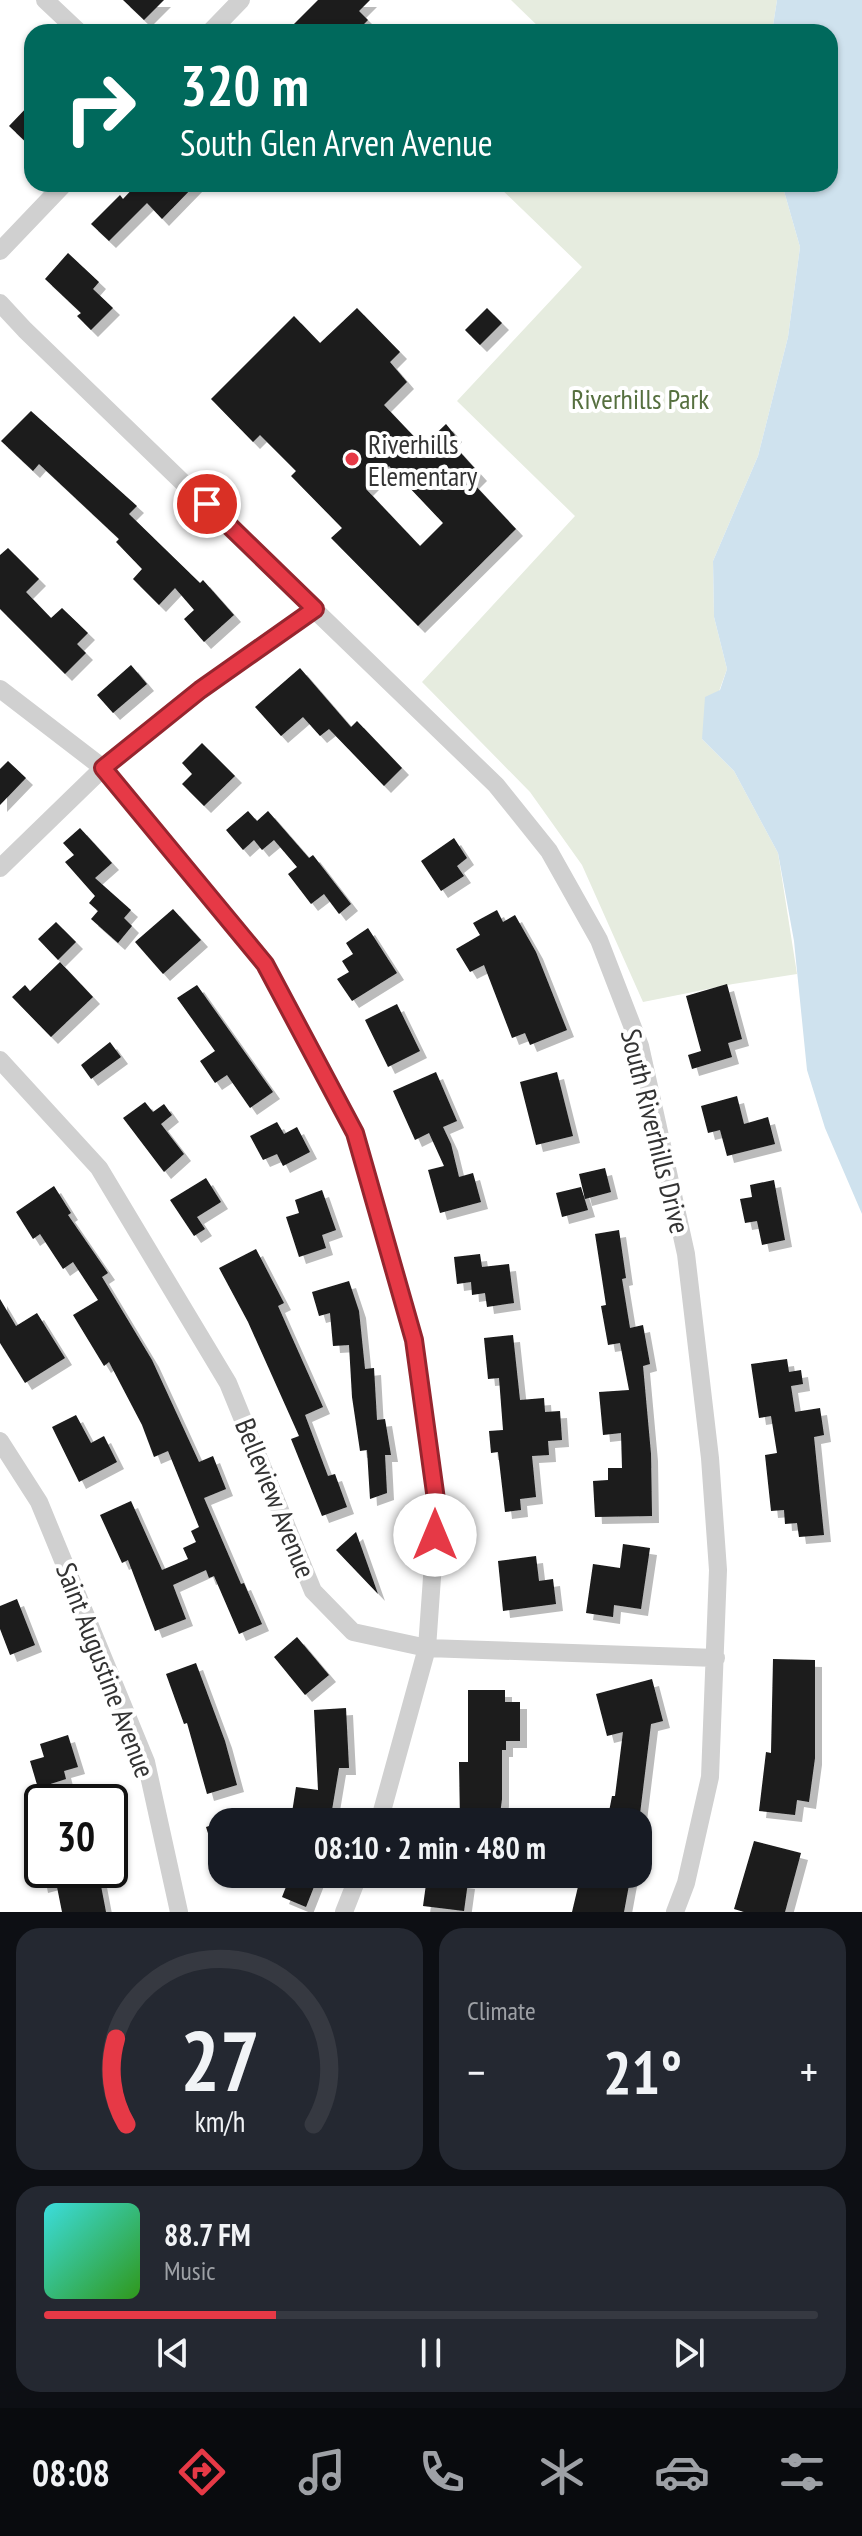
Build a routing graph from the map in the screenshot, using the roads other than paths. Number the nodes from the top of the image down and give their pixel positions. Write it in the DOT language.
graph roads {
  1 [pos="45,0"];
  2 [pos="241,0"];
  3 [pos="70,24"];
  4 [pos="218,24"];
  5 [pos="56,192"];
  6 [pos="0,251"];
  7 [pos="0,303"];
  8 [pos="315,609"];
  9 [pos="0,689"];
  10 [pos="103,768"];
  11 [pos="0,868"];
  12 [pos="0,1060"];
  13 [pos="0,1441"];
  14 [pos="427,1648"];
  15 [pos="716,1658"];
  16 [pos="383,1808"];
  17 [pos="353,1888"];
  18 [pos="179,1912"];
  19 [pos="344,1912"];
  20 [pos="675,1912"];
  1 -- 3 [label="street"];
  2 -- 4 [label="street"];
  5 -- 6 [label="street"];
  7 -- 8 [label="street, South Riverhills Drive"];
  8 -- 10 [label="street"];
  8 -- 15 [label="street, South Riverhills Drive"];
  9 -- 10 [label="street"];
  10 -- 11 [label="street"];
  10 -- 14 [label="street"];
  12 -- 14 [label="street, Belleview Avenue"];
  13 -- 18 [label="street, Saint Augustine Avenue"];
  14 -- 15 [label="street, Belleview Avenue"];
  14 -- 16 [label="street"];
  15 -- 20 [label="street, South Riverhills Drive"];
  17 -- 19 [label="street"];
}
